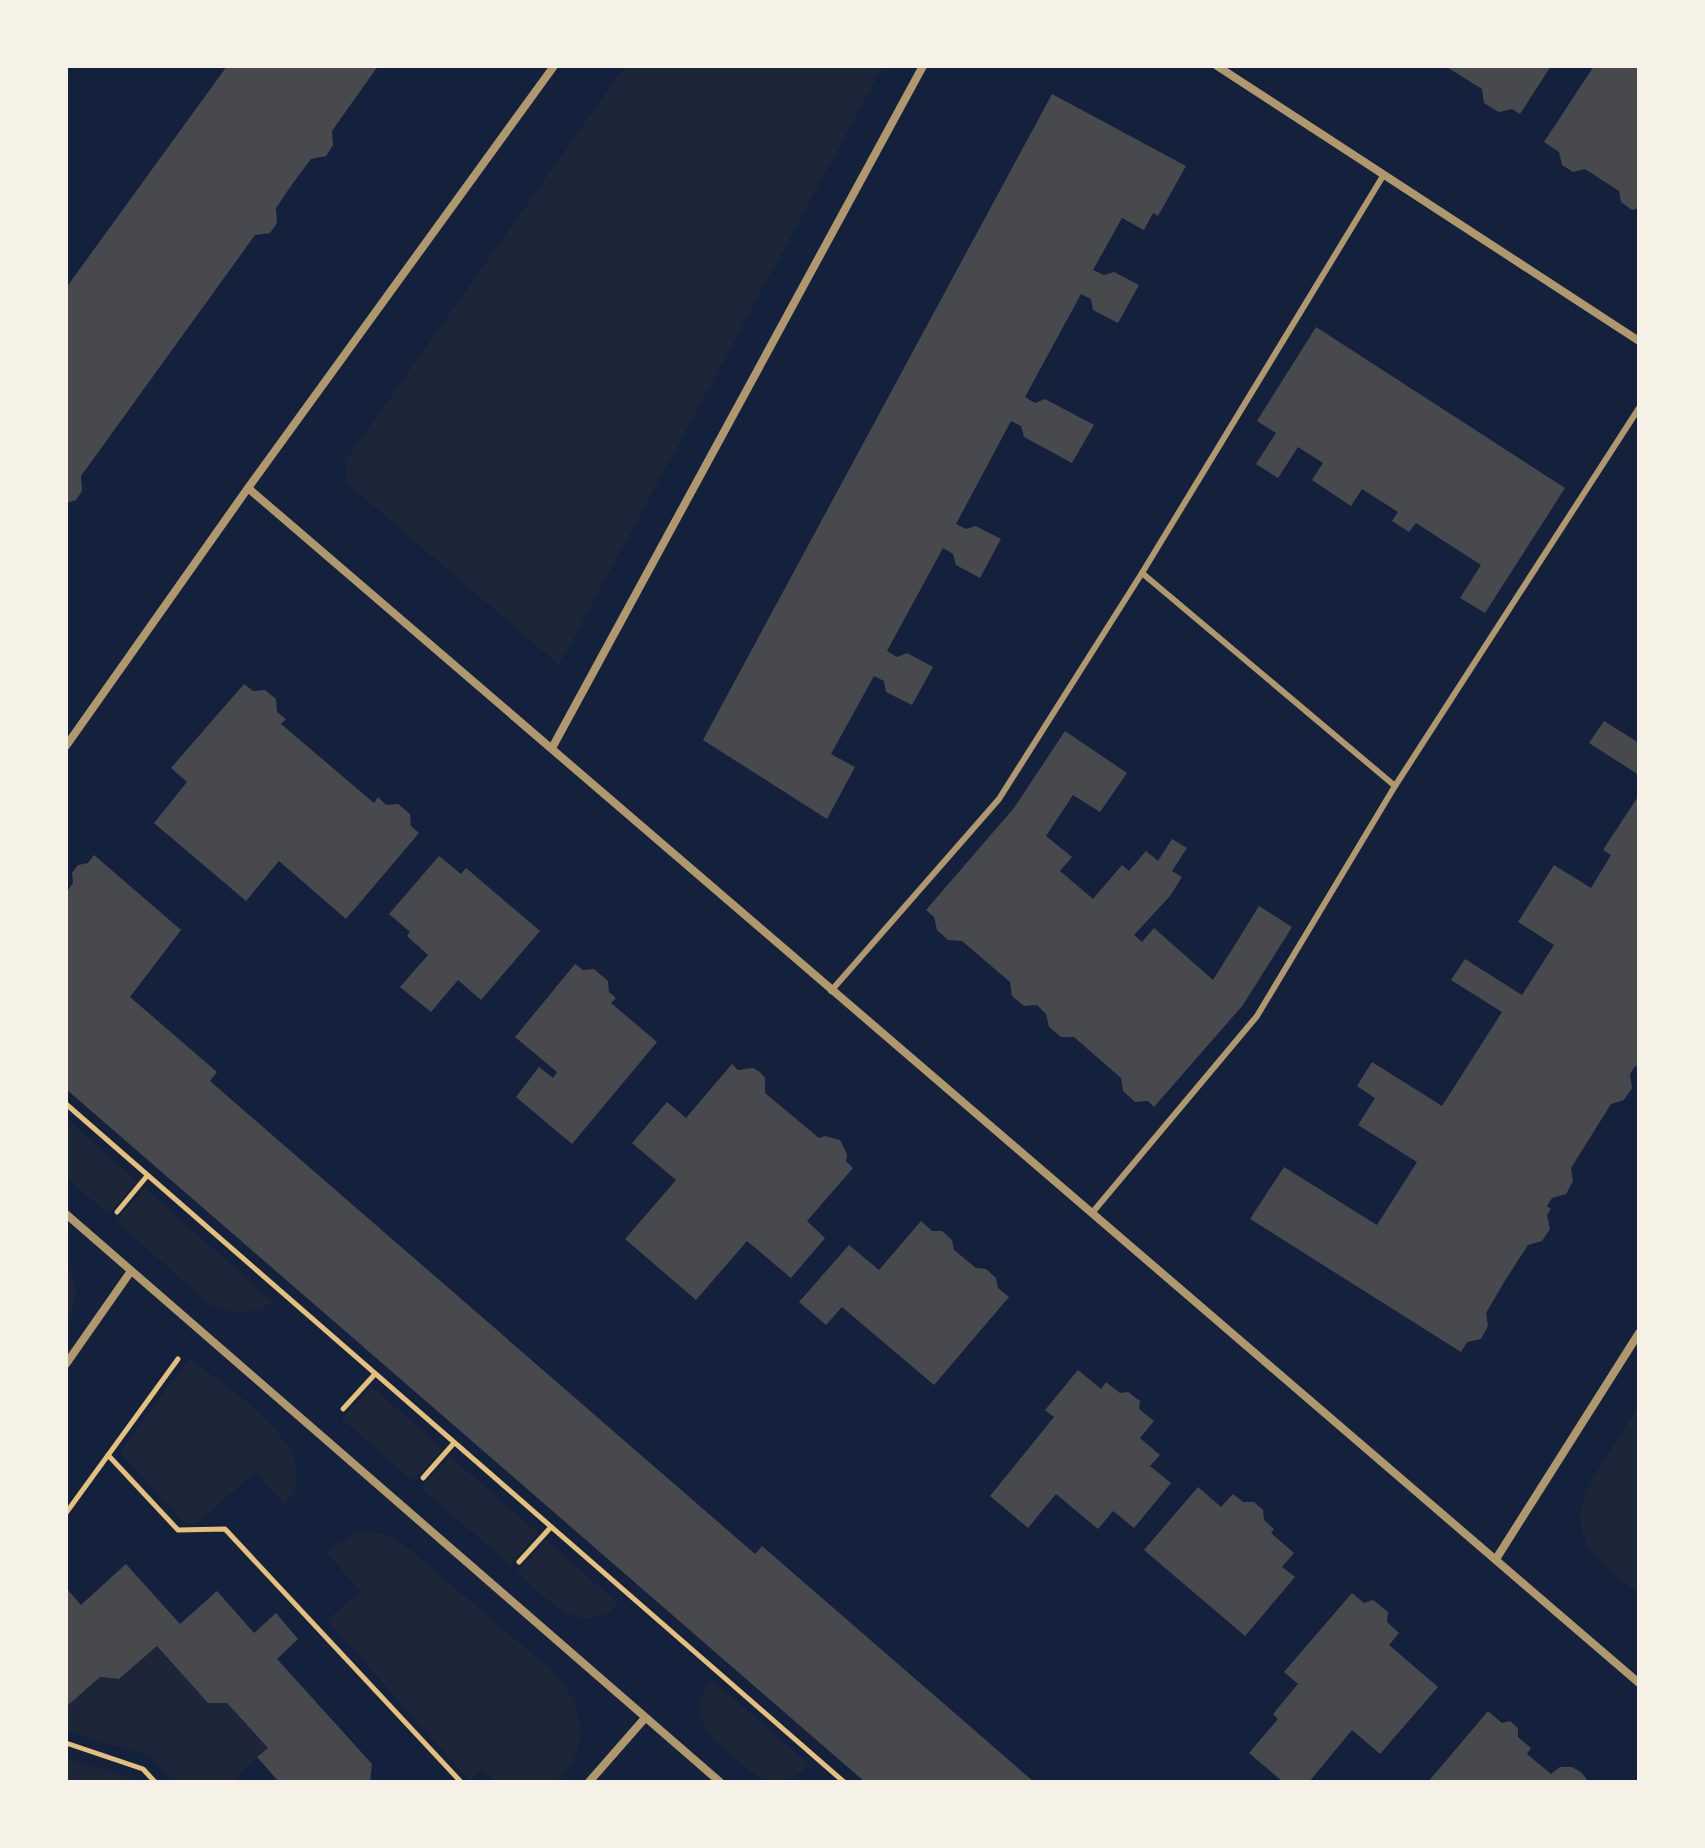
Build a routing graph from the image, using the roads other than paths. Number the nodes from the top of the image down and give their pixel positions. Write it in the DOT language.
graph roads {
  1 [pos="554,66"];
  2 [pos="923,66"];
  3 [pos="1217,66"];
  4 [pos="1383,176"];
  5 [pos="1639,341"];
  6 [pos="1639,408"];
  7 [pos="248,488"];
  8 [pos="1142,573"];
  9 [pos="66,746"];
  10 [pos="552,748"];
  11 [pos="1395,786"];
  12 [pos="831,991"];
  13 [pos="1092,1213"];
  14 [pos="66,1214"];
  15 [pos="131,1271"];
  16 [pos="1639,1333"];
  17 [pos="66,1364"];
  18 [pos="1496,1559"];
  19 [pos="1639,1683"];
  20 [pos="645,1718"];
  21 [pos="589,1782"];
  22 [pos="720,1782"];
  1 -- 7 [label="street"];
  2 -- 10 [label="street"];
  3 -- 4 [label="street"];
  4 -- 5 [label="street"];
  4 -- 8 [label="lane"];
  6 -- 11 [label="lane"];
  7 -- 9 [label="street"];
  7 -- 10 [label="street"];
  8 -- 11 [label="lane"];
  8 -- 12 [label="lane"];
  10 -- 12 [label="street"];
  11 -- 13 [label="lane"];
  12 -- 13 [label="street"];
  13 -- 18 [label="street"];
  14 -- 15 [label="street"];
  15 -- 17 [label="street"];
  15 -- 20 [label="street"];
  16 -- 18 [label="street"];
  18 -- 19 [label="street"];
  20 -- 21 [label="street"];
  20 -- 22 [label="street"];
}
